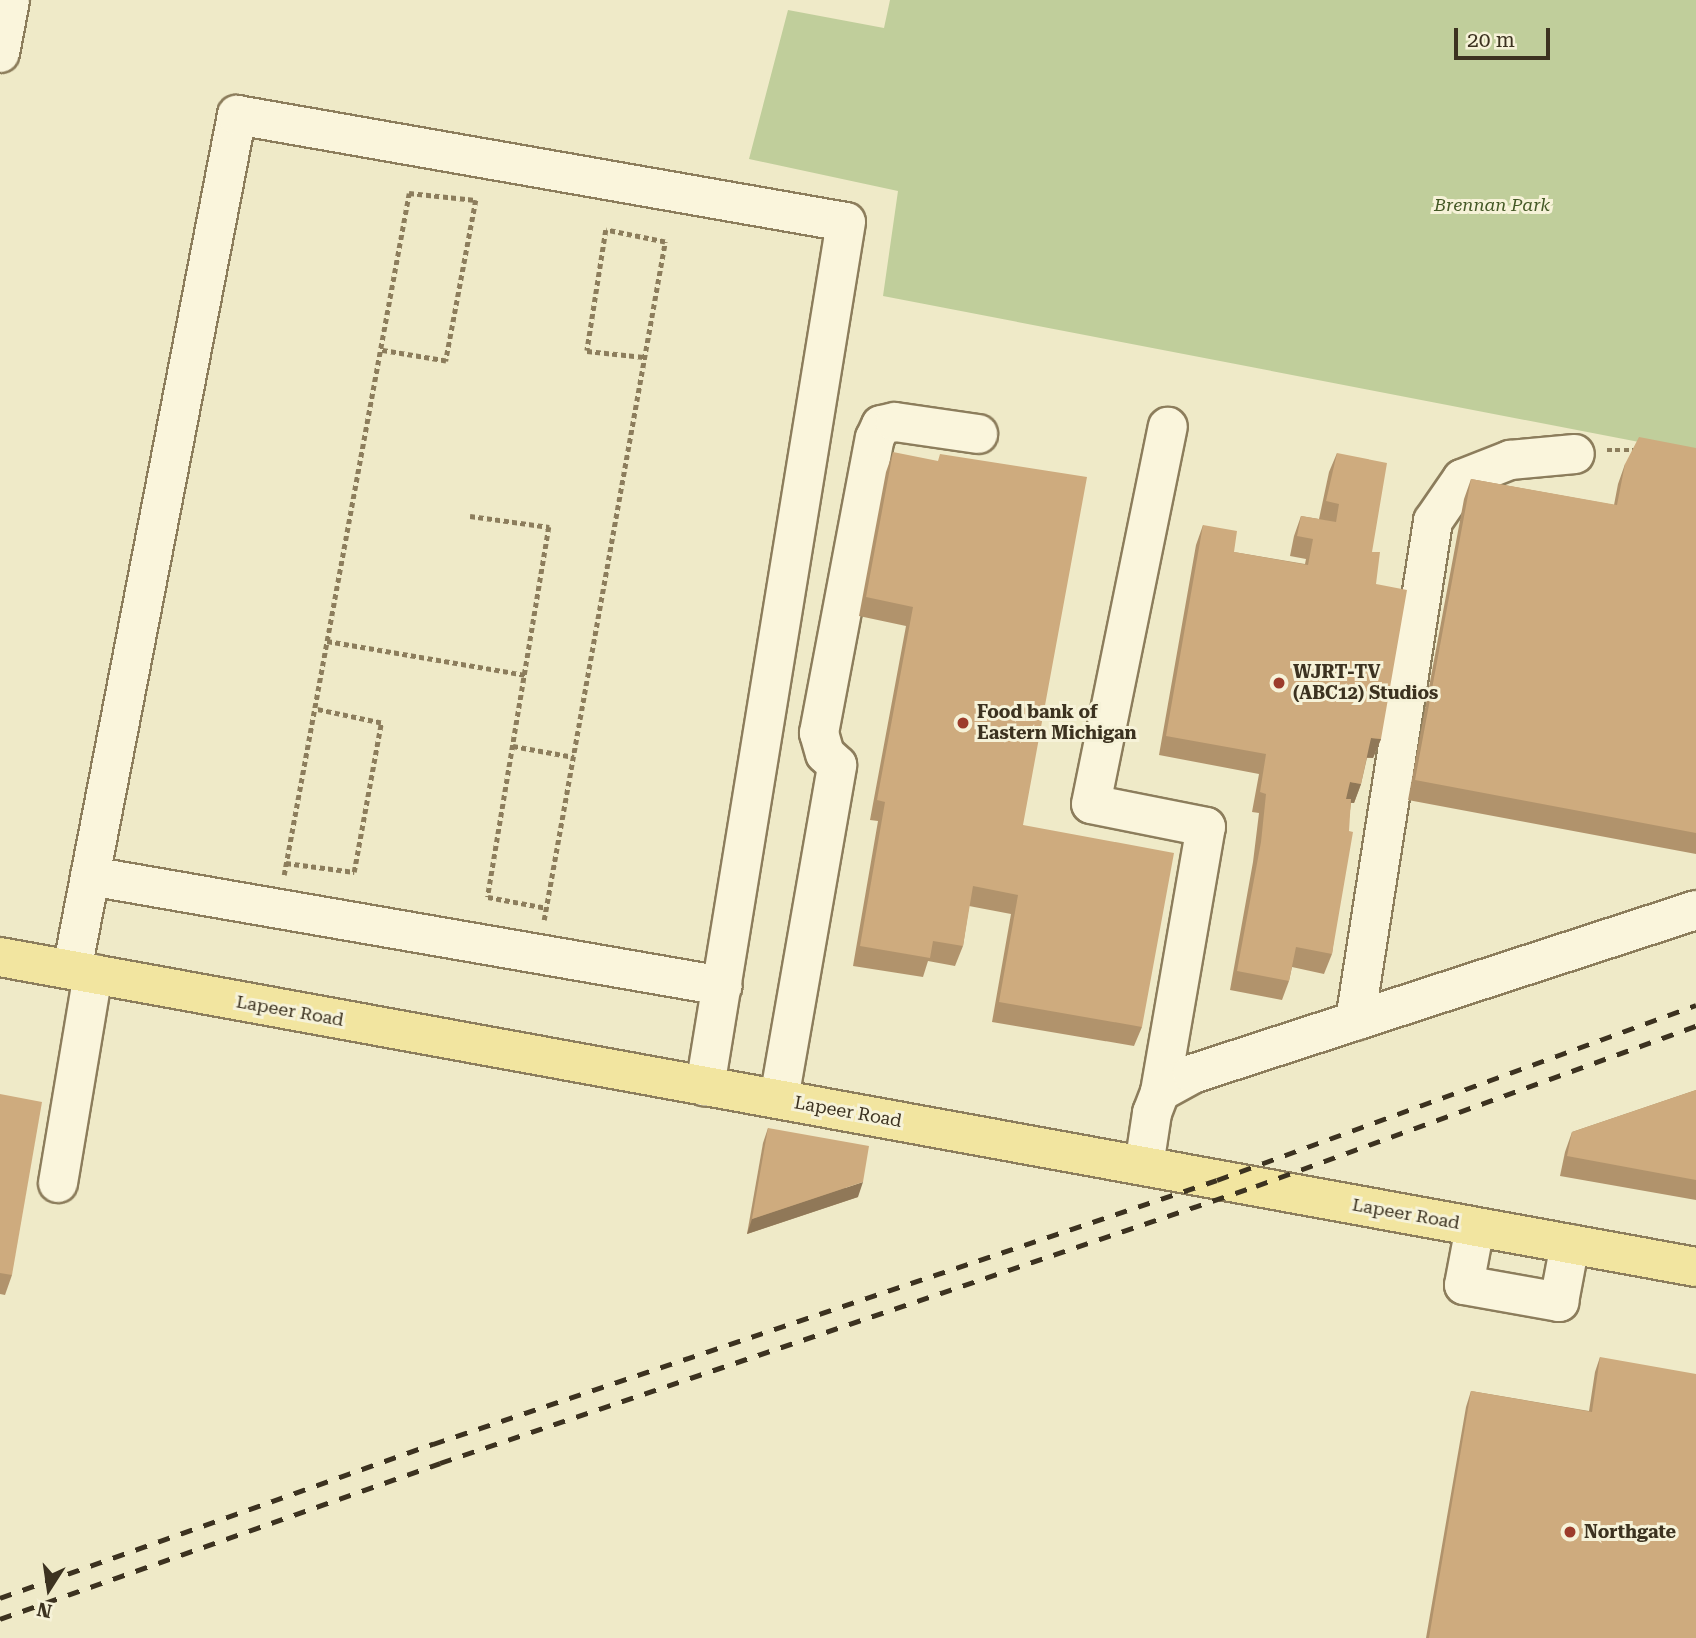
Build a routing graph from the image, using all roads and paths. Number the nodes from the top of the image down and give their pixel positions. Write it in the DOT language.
graph roads {
  1 [pos="10,0"];
  2 [pos="0,53"];
  3 [pos="380,350"];
  4 [pos="644,357"];
  5 [pos="1168,427"];
  6 [pos="978,434"];
  7 [pos="1649,452"];
  8 [pos="1575,454"];
  9 [pos="470,516"];
  10 [pos="327,641"];
  11 [pos="525,675"];
  12 [pos="315,709"];
  13 [pos="513,746"];
  14 [pos="574,757"];
  15 [pos="286,863"];
  16 [pos="90,876"];
  17 [pos="547,908"];
  18 [pos="1696,910"];
  19 [pos="278,911"];
  20 [pos="538,956"];
  21 [pos="0,957"];
  22 [pos="82,972"];
  23 [pos="722,986"];
  24 [pos="1355,1021"];
  25 [pos="705,1087"];
  26 [pos="1160,1092"];
  27 [pos="779,1099"];
  28 [pos="1144,1167"];
  29 [pos="58,1183"];
  30 [pos="1475,1227"];
  31 [pos="1570,1244"];
  32 [pos="1696,1267"];
  1 -- 2 [label="street"];
  3 -- 3 [label="path"];
  3 -- 10 [label="path"];
  4 -- 4 [label="path"];
  4 -- 14 [label="path"];
  5 -- 26 [label="street"];
  6 -- 27 [label="street"];
  7 -- 8 [label="path"];
  8 -- 24 [label="street"];
  9 -- 11 [label="path"];
  10 -- 11 [label="path"];
  10 -- 12 [label="path"];
  11 -- 13 [label="path"];
  12 -- 15 [label="path"];
  12 -- 15 [label="path"];
  13 -- 14 [label="path"];
  13 -- 17 [label="path"];
  14 -- 17 [label="path"];
  15 -- 19 [label="path"];
  16 -- 19 [label="street"];
  16 -- 22 [label="street"];
  16 -- 23 [label="street"];
  17 -- 20 [label="path"];
  18 -- 24 [label="street"];
  19 -- 20 [label="street"];
  20 -- 23 [label="street"];
  21 -- 22 [label="main road, Lapeer Road"];
  22 -- 25 [label="main road, Lapeer Road"];
  22 -- 29 [label="street"];
  23 -- 25 [label="street"];
  24 -- 26 [label="street"];
  25 -- 27 [label="main road, Lapeer Road"];
  26 -- 28 [label="street"];
  27 -- 28 [label="main road, Lapeer Road"];
  28 -- 30 [label="main road, Lapeer Road"];
  30 -- 31 [label="main road, Lapeer Road"];
  30 -- 31 [label="street"];
  31 -- 32 [label="main road, Lapeer Road"];
}
